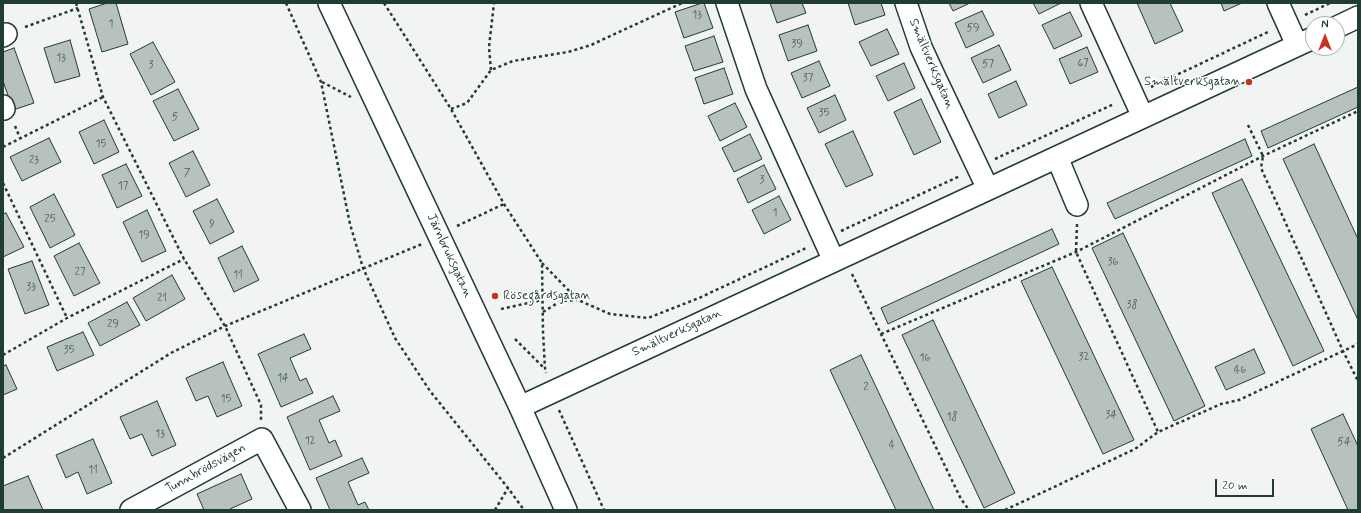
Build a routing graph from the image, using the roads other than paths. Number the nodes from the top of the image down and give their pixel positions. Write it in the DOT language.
graph roads {
  1 [pos="329,3"];
  2 [pos="727,3"];
  3 [pos="906,3"];
  4 [pos="1091,3"];
  5 [pos="1278,3"];
  6 [pos="1358,17"];
  7 [pos="1345,23"];
  8 [pos="1305,42"];
  9 [pos="1143,117"];
  10 [pos="1057,157"];
  11 [pos="988,189"];
  12 [pos="1077,205"];
  13 [pos="839,258"];
  14 [pos="520,407"];
  15 [pos="131,510"];
  16 [pos="300,510"];
  17 [pos="566,510"];
  1 -- 14 [label="street, Järnbruksgatan"];
  2 -- 13 [label="street"];
  3 -- 11 [label="street, Smältverksgatan"];
  4 -- 9 [label="street"];
  5 -- 8 [label="street, Smältverksgatan"];
  6 -- 7 [label="street"];
  8 -- 9 [label="street, Smältverksgatan"];
  9 -- 10 [label="street, Smältverksgatan"];
  10 -- 11 [label="street, Smältverksgatan"];
  10 -- 12 [label="street"];
  11 -- 13 [label="street, Smältverksgatan"];
  13 -- 14 [label="street, Smältverksgatan"];
  14 -- 17 [label="street, Järnbruksgatan"];
  15 -- 16 [label="street, Tunnbrödsvägen"];
}
